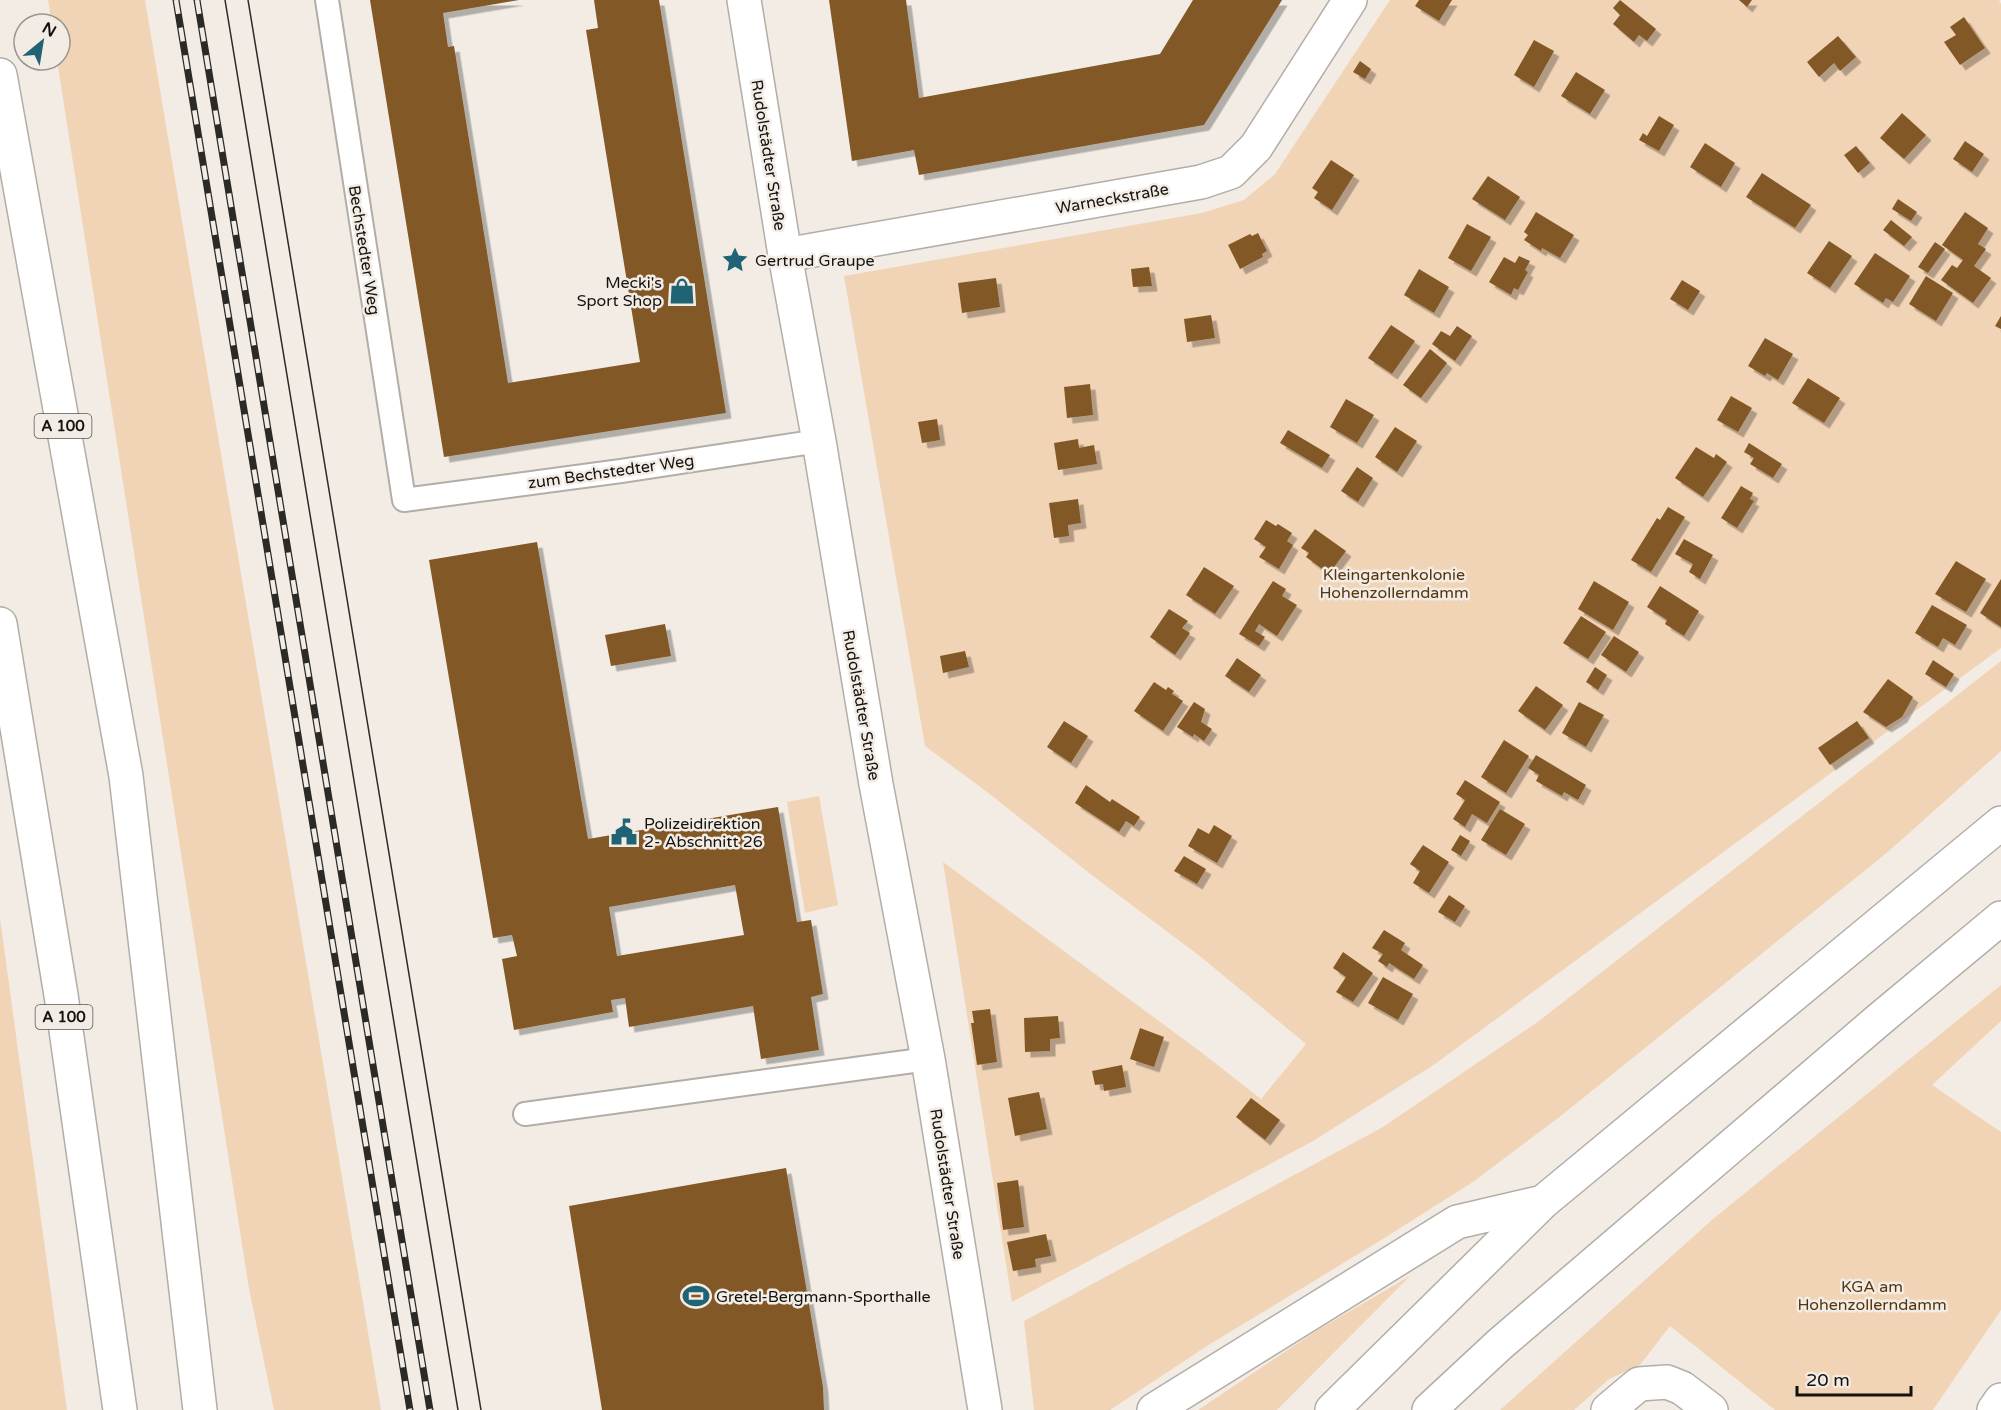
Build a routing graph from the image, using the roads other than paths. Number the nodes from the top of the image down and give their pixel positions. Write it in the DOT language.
graph roads {
  1 [pos="327,0"];
  2 [pos="744,0"];
  3 [pos="1350,0"];
  4 [pos="0,75"];
  5 [pos="785,255"];
  6 [pos="819,441"];
  7 [pos="404,500"];
  8 [pos="0,624"];
  9 [pos="2001,823"];
  10 [pos="2001,918"];
  11 [pos="928,1059"];
  12 [pos="525,1114"];
  13 [pos="1543,1202"];
  14 [pos="194,1359"];
  15 [pos="2001,1400"];
  16 [pos="120,1410"];
  17 [pos="200,1410"];
  18 [pos="209,1410"];
  19 [pos="985,1410"];
  20 [pos="1154,1410"];
  21 [pos="1332,1410"];
  22 [pos="1429,1410"];
  23 [pos="1608,1410"];
  24 [pos="1711,1410"];
  25 [pos="1994,1410"];
  1 -- 7 [label="lane, Bechstedter Weg"];
  2 -- 5 [label="main road, Rudolstädter Straße"];
  3 -- 5 [label="main road, Warneckstraße"];
  4 -- 14 [label="main road, A 100"];
  5 -- 6 [label="main road, Rudolstädter Straße"];
  6 -- 7 [label="lane, zum Bechstedter Weg"];
  6 -- 11 [label="main road, Rudolstädter Straße"];
  8 -- 16 [label="main road, A 100"];
  9 -- 13 [label="main road"];
  10 -- 22 [label="main road"];
  11 -- 12 [label="lane"];
  11 -- 19 [label="main road, Rudolstädter Straße"];
  13 -- 20 [label="main road"];
  13 -- 21 [label="main road"];
  14 -- 17 [label="main road, A 100"];
  14 -- 18 [label="main road"];
  15 -- 25 [label="main road"];
  23 -- 24 [label="main road"];
}
